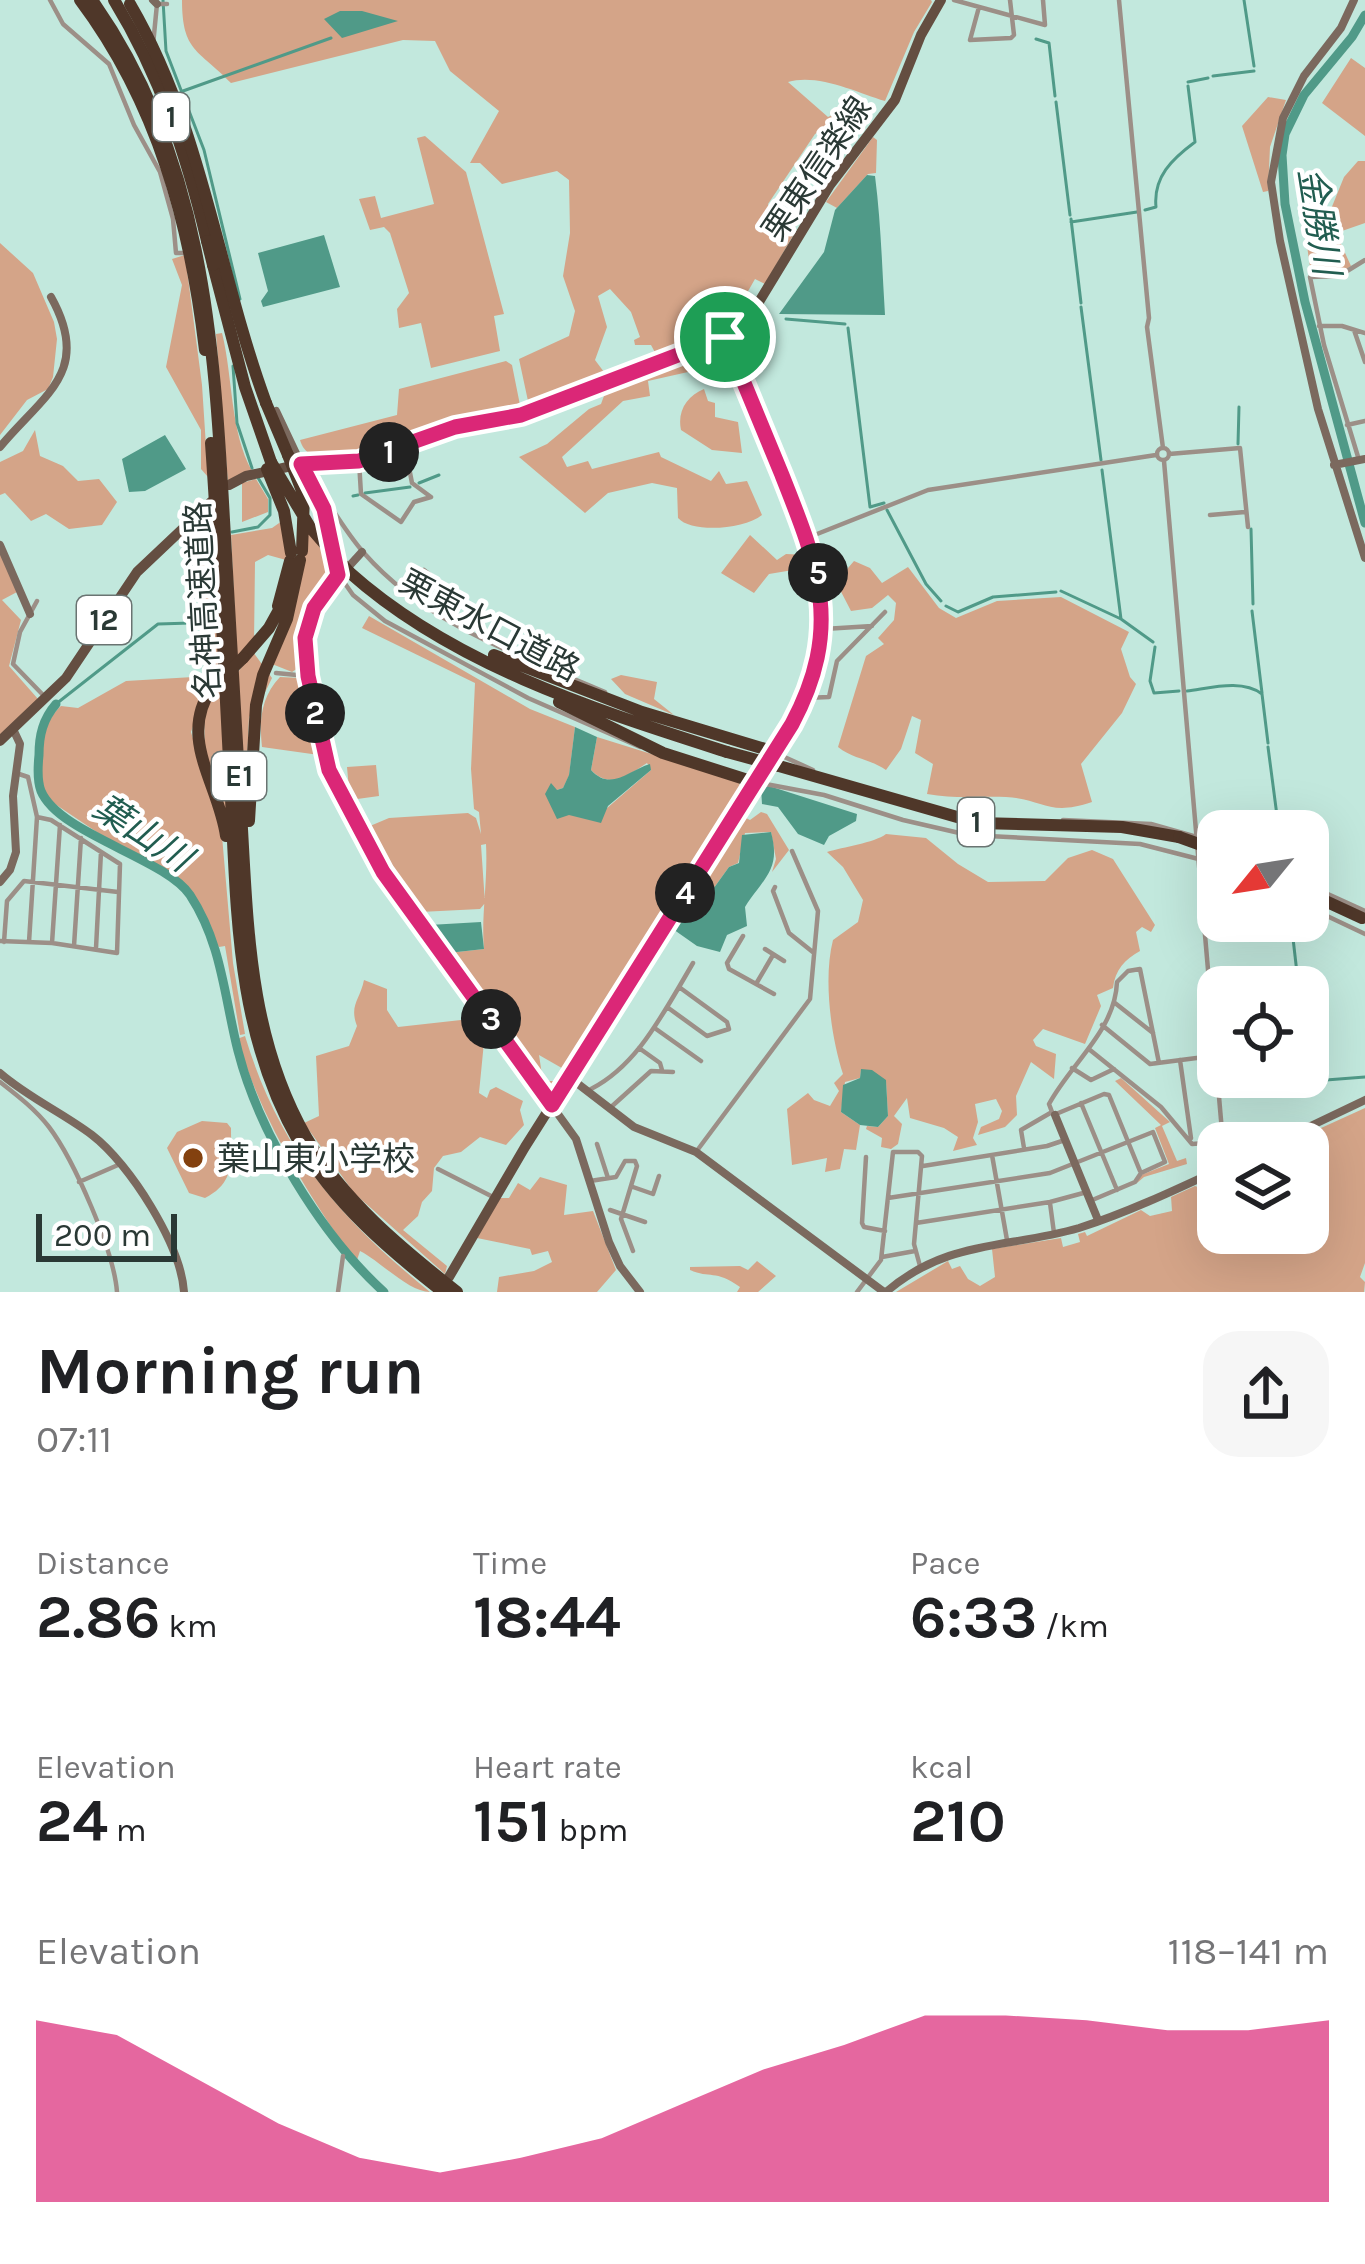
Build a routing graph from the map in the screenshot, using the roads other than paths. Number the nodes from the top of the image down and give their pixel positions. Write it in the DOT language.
graph roads {
  1 [pos="50,0"];
  2 [pos="80,0"];
  3 [pos="92,0"];
  4 [pos="114,0"];
  5 [pos="941,0"];
  6 [pos="953,0"];
  7 [pos="1010,0"];
  8 [pos="1042,0"];
  9 [pos="1119,0"];
  10 [pos="1354,0"];
  11 [pos="130,2"];
  12 [pos="966,2"];
  13 [pos="160,3"];
  14 [pos="979,7"];
  15 [pos="1012,16"];
  16 [pos="138,30"];
  17 [pos="149,47"];
  18 [pos="210,247"];
  19 [pos="185,254"];
  20 [pos="1365,260"];
  21 [pos="51,297"];
  22 [pos="230,322"];
  23 [pos="1319,326"];
  24 [pos="1354,330"];
  25 [pos="1365,333"];
  26 [pos="725,337"];
  27 [pos="242,344"];
  28 [pos="1365,362"];
  29 [pos="1365,421"];
  30 [pos="1347,424"];
  31 [pos="405,446"];
  32 [pos="0,447"];
  33 [pos="1166,451"];
  34 [pos="1156,455"];
  35 [pos="1360,460"];
  36 [pos="359,461"];
  37 [pos="1164,461"];
  38 [pos="301,464"];
  39 [pos="1338,464"];
  40 [pos="262,469"];
  41 [pos="229,485"];
  42 [pos="211,502"];
  43 [pos="1245,512"];
  44 [pos="1210,515"];
  45 [pos="1248,527"];
  46 [pos="807,538"];
  47 [pos="0,545"];
  48 [pos="362,552"];
  49 [pos="296,556"];
  50 [pos="1365,558"];
  51 [pos="424,570"];
  52 [pos="344,574"];
  53 [pos="37,601"];
  54 [pos="467,605"];
  55 [pos="885,612"];
  56 [pos="30,614"];
  57 [pos="281,618"];
  58 [pos="872,626"];
  59 [pos="821,628"];
  60 [pos="442,637"];
  61 [pos="276,673"];
  62 [pos="308,676"];
  63 [pos="45,697"];
  64 [pos="805,698"];
  65 [pos="665,720"];
  66 [pos="13,729"];
  67 [pos="0,741"];
  68 [pos="663,753"];
  69 [pos="777,759"];
  70 [pos="16,773"];
  71 [pos="754,782"];
  72 [pos="37,817"];
  73 [pos="60,825"];
  74 [pos="1186,835"];
  75 [pos="81,838"];
  76 [pos="1197,839"];
  77 [pos="792,851"];
  78 [pos="101,852"];
  79 [pos="1195,856"];
  80 [pos="34,880"];
  81 [pos="0,882"];
  82 [pos="56,882"];
  83 [pos="78,886"];
  84 [pos="775,887"];
  85 [pos="99,889"];
  86 [pos="121,892"];
  87 [pos="1329,898"];
  88 [pos="246,912"];
  89 [pos="1364,916"];
  90 [pos="1329,917"];
  91 [pos="1365,934"];
  92 [pos="743,937"];
  93 [pos="2,941"];
  94 [pos="29,942"];
  95 [pos="52,943"];
  96 [pos="74,946"];
  97 [pos="96,949"];
  98 [pos="765,949"];
  99 [pos="239,950"];
  100 [pos="814,953"];
  101 [pos="773,955"];
  102 [pos="784,961"];
  103 [pos="693,963"];
  104 [pos="1204,966"];
  105 [pos="756,984"];
  106 [pos="679,987"];
  107 [pos="774,994"];
  108 [pos="1114,1002"];
  109 [pos="667,1007"];
  110 [pos="1102,1025"];
  111 [pos="655,1028"];
  112 [pos="1153,1033"];
  113 [pos="639,1048"];
  114 [pos="1090,1050"];
  115 [pos="1197,1058"];
  116 [pos="1180,1060"];
  117 [pos="700,1061"];
  118 [pos="1159,1063"];
  119 [pos="1072,1069"];
  120 [pos="662,1070"];
  121 [pos="1114,1070"];
  122 [pos="673,1072"];
  123 [pos="0,1073"];
  124 [pos="569,1077"];
  125 [pos="0,1082"];
  126 [pos="589,1090"];
  127 [pos="1365,1100"];
  128 [pos="1082,1103"];
  129 [pos="552,1105"];
  130 [pos="610,1108"];
  131 [pos="1053,1114"];
  132 [pos="60,1116"];
  133 [pos="1319,1122"];
  134 [pos="50,1129"];
  135 [pos="1065,1140"];
  136 [pos="1191,1140"];
  137 [pos="1129,1142"];
  138 [pos="597,1144"];
  139 [pos="1197,1145"];
  140 [pos="1024,1150"];
  141 [pos="696,1152"];
  142 [pos="1102,1154"];
  143 [pos="992,1155"];
  144 [pos="866,1156"];
  145 [pos="120,1165"];
  146 [pos="1076,1165"];
  147 [pos="921,1166"];
  148 [pos="438,1169"];
  149 [pos="1141,1173"];
  150 [pos="659,1176"];
  151 [pos="608,1178"];
  152 [pos="1197,1179"];
  153 [pos="590,1181"];
  154 [pos="79,1182"];
  155 [pos="997,1182"];
  156 [pos="633,1187"];
  157 [pos="1117,1190"];
  158 [pos="919,1193"];
  159 [pos="1089,1196"];
  160 [pos="495,1198"];
  161 [pos="888,1198"];
  162 [pos="1049,1202"];
  163 [pos="610,1210"];
  164 [pos="1002,1210"];
  165 [pos="622,1214"];
  166 [pos="1098,1220"];
  167 [pos="646,1222"];
  168 [pos="916,1222"];
  169 [pos="885,1231"];
  170 [pos="1054,1233"];
  171 [pos="1007,1240"];
  172 [pos="915,1251"];
  173 [pos="633,1252"];
  174 [pos="343,1256"];
  175 [pos="882,1257"];
  176 [pos="920,1267"];
  177 [pos="449,1277"];
  178 [pos="867,1279"];
  179 [pos="117,1292"];
  180 [pos="184,1292"];
  181 [pos="338,1292"];
  182 [pos="443,1292"];
  183 [pos="458,1292"];
  184 [pos="640,1292"];
  185 [pos="857,1292"];
  186 [pos="885,1292"];
  1 -- 19 [label="street"];
  2 -- 99 [label="highway, 名神高速道路 / E1"];
  3 -- 88 [label="highway, 名神高速道路 / E1"];
  4 -- 18 [label="highway, 1"];
  5 -- 26 [label="main road, 栗東信楽線"];
  6 -- 12 [label="street"];
  7 -- 15 [label="street"];
  8 -- 15 [label="street"];
  9 -- 33 [label="street"];
  10 -- 39 [label="street"];
  11 -- 17 [label="street"];
  11 -- 49 [label="highway, bridge"];
  12 -- 14 [label="street"];
  13 -- 17 [label="street"];
  14 -- 15 [label="street"];
  14 -- 15 [label="street"];
  16 -- 17 [label="street"];
  17 -- 18 [label="street"];
  18 -- 22 [label="street"];
  18 -- 22 [label="highway, 1, bridge"];
  20 -- 23 [label="street"];
  21 -- 32 [label="street"];
  22 -- 27 [label="street, bridge"];
  22 -- 40 [label="highway, 1"];
  23 -- 24 [label="street"];
  23 -- 30 [label="street"];
  24 -- 25 [label="street"];
  24 -- 28 [label="street"];
  26 -- 31 [label="main road, 栗東信楽線"];
  26 -- 46 [label="main road"];
  27 -- 38 [label="street"];
  29 -- 30 [label="street"];
  30 -- 35 [label="street"];
  31 -- 36 [label="main road, 栗東信楽線"];
  31 -- 36 [label="street"];
  33 -- 34 [label="street"];
  33 -- 37 [label="street"];
  33 -- 43 [label="street"];
  34 -- 37 [label="street"];
  34 -- 46 [label="street"];
  35 -- 39 [label="street"];
  36 -- 38 [label="main road, 栗東信楽線"];
  37 -- 74 [label="street"];
  38 -- 40 [label="main road, 栗東信楽線"];
  38 -- 48 [label="street"];
  38 -- 52 [label="street"];
  39 -- 50 [label="street"];
  40 -- 41 [label="main road, 栗東信楽線"];
  40 -- 49 [label="highway, bridge"];
  40 -- 52 [label="highway, 栗東水口道路 / 1, bridge"];
  42 -- 63 [label="main road, 12"];
  43 -- 44 [label="street"];
  43 -- 45 [label="street"];
  46 -- 59 [label="main road"];
  47 -- 56 [label="street"];
  48 -- 52 [label="street"];
  48 -- 65 [label="street"];
  49 -- 57 [label="highway"];
  51 -- 54 [label="street"];
  52 -- 60 [label="highway, 栗東水口道路 / 1"];
  52 -- 62 [label="street"];
  52 -- 68 [label="street"];
  53 -- 56 [label="street"];
  55 -- 58 [label="street"];
  56 -- 63 [label="street"];
  57 -- 88 [label="highway"];
  57 -- 99 [label="highway, bridge"];
  58 -- 59 [label="street"];
  58 -- 64 [label="street"];
  59 -- 64 [label="main road"];
  60 -- 65 [label="highway, 1"];
  60 -- 68 [label="highway, 1"];
  60 -- 69 [label="highway, 栗東水口道路 / 1, bridge"];
  61 -- 62 [label="street"];
  62 -- 129 [label="street"];
  63 -- 66 [label="main road, 12"];
  64 -- 69 [label="main road"];
  65 -- 69 [label="highway, 1"];
  66 -- 67 [label="main road, 12"];
  66 -- 70 [label="street"];
  68 -- 71 [label="highway, 1"];
  69 -- 71 [label="main road"];
  69 -- 74 [label="highway, 栗東水口道路 / 1"];
  70 -- 72 [label="street"];
  70 -- 81 [label="street"];
  71 -- 79 [label="street"];
  71 -- 124 [label="main road"];
  72 -- 73 [label="street"];
  72 -- 80 [label="street"];
  73 -- 75 [label="street"];
  73 -- 82 [label="street"];
  74 -- 76 [label="highway, 栗東水口道路 / 1, bridge"];
  74 -- 79 [label="street"];
  75 -- 78 [label="street"];
  75 -- 83 [label="street"];
  77 -- 100 [label="street"];
  78 -- 85 [label="street"];
  78 -- 86 [label="street"];
  79 -- 104 [label="street"];
  80 -- 82 [label="street"];
  80 -- 93 [label="street"];
  80 -- 94 [label="street"];
  82 -- 83 [label="street"];
  82 -- 95 [label="street"];
  83 -- 85 [label="street"];
  83 -- 96 [label="street"];
  84 -- 100 [label="street"];
  85 -- 86 [label="street"];
  85 -- 97 [label="street"];
  86 -- 97 [label="street"];
  87 -- 89 [label="highway"];
  88 -- 183 [label="highway, 名神高速道路 / E1"];
  90 -- 91 [label="street"];
  92 -- 105 [label="street"];
  93 -- 94 [label="street"];
  94 -- 95 [label="street"];
  95 -- 96 [label="street"];
  96 -- 97 [label="street"];
  98 -- 101 [label="street"];
  99 -- 182 [label="highway, 名神高速道路 / E1"];
  100 -- 141 [label="street"];
  101 -- 102 [label="street"];
  101 -- 105 [label="street"];
  103 -- 106 [label="street"];
  105 -- 107 [label="street"];
  106 -- 109 [label="street"];
  106 -- 109 [label="street"];
  108 -- 110 [label="street"];
  108 -- 112 [label="street"];
  108 -- 112 [label="street"];
  109 -- 111 [label="street"];
  110 -- 114 [label="street"];
  110 -- 118 [label="street"];
  111 -- 113 [label="street"];
  111 -- 117 [label="street"];
  112 -- 118 [label="street"];
  113 -- 120 [label="street"];
  113 -- 126 [label="street"];
  114 -- 119 [label="street"];
  114 -- 121 [label="street"];
  115 -- 116 [label="street"];
  116 -- 118 [label="street"];
  116 -- 136 [label="street"];
  119 -- 121 [label="street"];
  119 -- 131 [label="street"];
  120 -- 122 [label="street"];
  120 -- 130 [label="street"];
  121 -- 136 [label="street"];
  123 -- 132 [label="street"];
  124 -- 126 [label="street"];
  124 -- 129 [label="main road"];
  125 -- 134 [label="street"];
  126 -- 130 [label="street"];
  127 -- 133 [label="street"];
  128 -- 131 [label="street"];
  128 -- 137 [label="street"];
  128 -- 142 [label="street"];
  129 -- 153 [label="street"];
  129 -- 160 [label="main road"];
  130 -- 141 [label="street"];
  131 -- 135 [label="street"];
  131 -- 140 [label="street"];
  132 -- 134 [label="street"];
  132 -- 145 [label="street"];
  134 -- 154 [label="street"];
  135 -- 140 [label="street"];
  135 -- 146 [label="street"];
  136 -- 139 [label="street"];
  137 -- 142 [label="street"];
  137 -- 149 [label="street"];
  137 -- 149 [label="street"];
  138 -- 151 [label="street"];
  140 -- 143 [label="street"];
  141 -- 178 [label="street"];
  142 -- 146 [label="street"];
  142 -- 157 [label="street"];
  143 -- 147 [label="street"];
  143 -- 155 [label="street"];
  144 -- 169 [label="street"];
  145 -- 154 [label="street"];
  145 -- 180 [label="street"];
  146 -- 155 [label="street"];
  146 -- 159 [label="street"];
  147 -- 158 [label="street"];
  147 -- 161 [label="street"];
  148 -- 160 [label="street"];
  149 -- 157 [label="street"];
  150 -- 156 [label="street"];
  151 -- 153 [label="street"];
  151 -- 156 [label="street"];
  152 -- 166 [label="street"];
  153 -- 184 [label="street"];
  154 -- 179 [label="street"];
  155 -- 158 [label="street"];
  155 -- 164 [label="street"];
  156 -- 165 [label="street"];
  157 -- 159 [label="street"];
  158 -- 161 [label="street"];
  158 -- 168 [label="street"];
  159 -- 162 [label="street"];
  159 -- 166 [label="street"];
  160 -- 177 [label="main road"];
  161 -- 169 [label="street"];
  162 -- 164 [label="street"];
  162 -- 170 [label="street"];
  163 -- 165 [label="street"];
  164 -- 168 [label="street"];
  164 -- 171 [label="street"];
  165 -- 167 [label="street"];
  165 -- 173 [label="street"];
  166 -- 170 [label="street"];
  168 -- 172 [label="street"];
  169 -- 175 [label="street"];
  170 -- 171 [label="street"];
  171 -- 176 [label="street"];
  172 -- 175 [label="street"];
  172 -- 176 [label="street"];
  174 -- 181 [label="street"];
  175 -- 178 [label="street"];
  176 -- 186 [label="street"];
  178 -- 185 [label="street"];
  178 -- 186 [label="street"];
}
